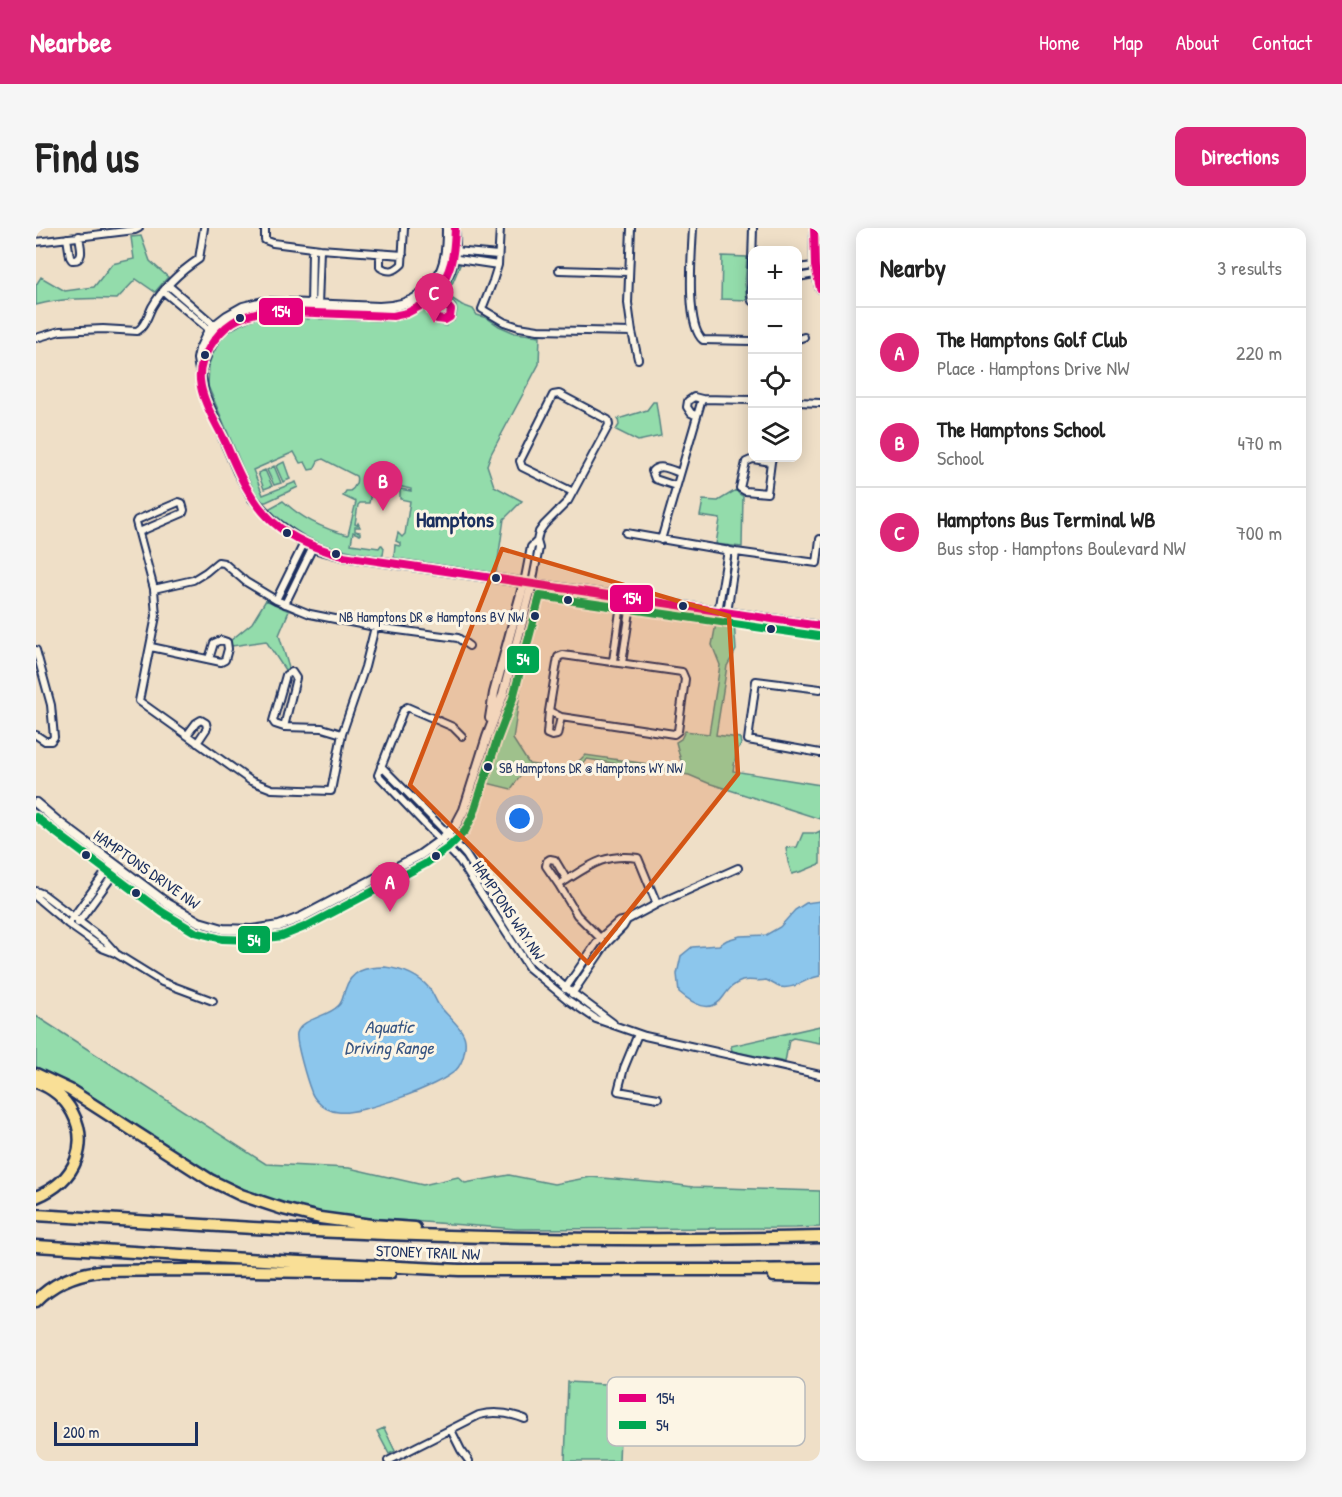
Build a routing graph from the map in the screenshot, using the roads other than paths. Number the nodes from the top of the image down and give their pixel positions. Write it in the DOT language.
graph roads {
  1 [pos="139,228"];
  2 [pos="204,228"];
  3 [pos="265,228"];
  4 [pos="404,228"];
  5 [pos="447,228"];
  6 [pos="455,228"];
  7 [pos="500,228"];
  8 [pos="631,228"];
  9 [pos="693,228"];
  10 [pos="753,228"];
  11 [pos="814,228"];
  12 [pos="79,236"];
  13 [pos="67,238"];
  14 [pos="36,242"];
  15 [pos="753,246"];
  16 [pos="312,248"];
  17 [pos="320,249"];
  18 [pos="380,254"];
  19 [pos="446,254"];
  20 [pos="403,255"];
  21 [pos="454,255"];
  22 [pos="498,255"];
  23 [pos="498,264"];
  24 [pos="802,268"];
  25 [pos="818,269"];
  26 [pos="559,270"];
  27 [pos="629,273"];
  28 [pos="802,275"];
  29 [pos="168,285"];
  30 [pos="429,288"];
  31 [pos="820,288"];
  32 [pos="163,291"];
  33 [pos="436,294"];
  34 [pos="421,296"];
  35 [pos="426,303"];
  36 [pos="315,309"];
  37 [pos="215,331"];
  38 [pos="632,332"];
  39 [pos="36,338"];
  40 [pos="748,341"];
  41 [pos="638,359"];
  42 [pos="702,399"];
  43 [pos="748,400"];
  44 [pos="802,402"];
  45 [pos="820,403"];
  46 [pos="697,416"];
  47 [pos="772,460"];
  48 [pos="680,473"];
  49 [pos="676,486"];
  50 [pos="573,492"];
  51 [pos="139,532"];
  52 [pos="626,533"];
  53 [pos="820,539"];
  54 [pos="661,540"];
  55 [pos="304,543"];
  56 [pos="313,547"];
  57 [pos="728,550"];
  58 [pos="736,552"];
  59 [pos="528,584"];
  60 [pos="154,589"];
  61 [pos="622,597"];
  62 [pos="632,598"];
  63 [pos="276,600"];
  64 [pos="285,604"];
  65 [pos="718,612"];
  66 [pos="727,613"];
  67 [pos="820,626"];
  68 [pos="375,627"];
  69 [pos="469,646"];
  70 [pos="151,647"];
  71 [pos="36,650"];
  72 [pos="209,659"];
  73 [pos="613,661"];
  74 [pos="622,663"];
  75 [pos="820,689"];
  76 [pos="549,711"];
  77 [pos="561,717"];
  78 [pos="284,727"];
  79 [pos="342,734"];
  80 [pos="36,735"];
  81 [pos="187,735"];
  82 [pos="462,736"];
  83 [pos="197,743"];
  84 [pos="820,753"];
  85 [pos="381,766"];
  86 [pos="415,800"];
  87 [pos="36,803"];
  88 [pos="409,806"];
  89 [pos="447,834"];
  90 [pos="441,840"];
  91 [pos="116,865"];
  92 [pos="738,868"];
  93 [pos="567,880"];
  94 [pos="559,885"];
  95 [pos="36,891"];
  96 [pos="36,897"];
  97 [pos="657,904"];
  98 [pos="76,919"];
  99 [pos="627,920"];
  100 [pos="503,921"];
  101 [pos="71,926"];
  102 [pos="600,938"];
  103 [pos="606,944"];
  104 [pos="115,952"];
  105 [pos="566,988"];
  106 [pos="573,993"];
  107 [pos="561,995"];
  108 [pos="568,1000"];
  109 [pos="213,1001"];
  110 [pos="618,1027"];
  111 [pos="638,1034"];
  112 [pos="36,1074"];
  113 [pos="820,1075"];
  114 [pos="36,1082"];
  115 [pos="658,1098"];
  116 [pos="36,1197"];
  117 [pos="36,1215"];
  118 [pos="820,1235"];
  119 [pos="492,1237"];
  120 [pos="36,1246"];
  121 [pos="36,1253"];
  122 [pos="155,1254"];
  123 [pos="820,1269"];
  124 [pos="459,1270"];
  125 [pos="633,1270"];
  126 [pos="820,1277"];
  127 [pos="36,1301"];
  128 [pos="525,1419"];
  129 [pos="451,1430"];
  130 [pos="397,1459"];
  131 [pos="388,1461"];
  132 [pos="469,1461"];
  1 -- 12 [label="street"];
  2 -- 29 [label="street"];
  3 -- 16 [label="street"];
  4 -- 20 [label="street"];
  5 -- 19 [label="street"];
  6 -- 21 [label="street"];
  7 -- 22 [label="street"];
  8 -- 27 [label="street"];
  9 -- 40 [label="street"];
  10 -- 15 [label="street"];
  11 -- 25 [label="street"];
  12 -- 13 [label="street"];
  12 -- 13 [label="street"];
  13 -- 14 [label="street"];
  16 -- 17 [label="street"];
  16 -- 36 [label="street"];
  17 -- 18 [label="street"];
  17 -- 36 [label="street"];
  18 -- 20 [label="street"];
  18 -- 20 [label="street"];
  19 -- 21 [label="street"];
  19 -- 30 [label="street"];
  21 -- 22 [label="street"];
  21 -- 23 [label="street"];
  21 -- 33 [label="street"];
  22 -- 23 [label="street"];
  23 -- 38 [label="street"];
  24 -- 25 [label="street"];
  25 -- 28 [label="street"];
  25 -- 31 [label="street"];
  26 -- 27 [label="street"];
  27 -- 38 [label="street"];
  29 -- 32 [label="street"];
  29 -- 37 [label="street"];
  30 -- 33 [label="street"];
  30 -- 34 [label="street"];
  32 -- 37 [label="street"];
  32 -- 39 [label="street"];
  33 -- 35 [label="street"];
  33 -- 35 [label="street"];
  34 -- 35 [label="street"];
  34 -- 36 [label="street"];
  35 -- 36 [label="street"];
  36 -- 37 [label="street"];
  37 -- 55 [label="street"];
  38 -- 41 [label="street"];
  42 -- 43 [label="street"];
  42 -- 46 [label="street"];
  42 -- 46 [label="street"];
  44 -- 45 [label="street"];
  46 -- 48 [label="street"];
  47 -- 47 [label="street"];
  48 -- 49 [label="street"];
  48 -- 49 [label="street"];
  49 -- 54 [label="street"];
  50 -- 50 [label="street"];
  50 -- 59 [label="street"];
  51 -- 51 [label="street"];
  51 -- 60 [label="street"];
  52 -- 54 [label="street"];
  53 -- 58 [label="street"];
  54 -- 57 [label="street"];
  55 -- 56 [label="street"];
  55 -- 63 [label="street"];
  56 -- 59 [label="street"];
  56 -- 64 [label="street"];
  57 -- 58 [label="street"];
  57 -- 65 [label="street"];
  58 -- 66 [label="street"];
  59 -- 61 [label="street"];
  59 -- 89 [label="street, HAMPTONS DRIVE NW"];
  60 -- 63 [label="street"];
  60 -- 70 [label="street"];
  61 -- 62 [label="street"];
  61 -- 73 [label="street"];
  62 -- 65 [label="street"];
  62 -- 74 [label="street"];
  63 -- 64 [label="street"];
  64 -- 68 [label="street"];
  65 -- 66 [label="street"];
  66 -- 67 [label="street"];
  68 -- 69 [label="street"];
  68 -- 79 [label="street"];
  70 -- 72 [label="street"];
  70 -- 81 [label="street"];
  71 -- 80 [label="street"];
  73 -- 74 [label="street"];
  73 -- 76 [label="street"];
  74 -- 77 [label="street"];
  75 -- 84 [label="street"];
  76 -- 77 [label="street"];
  76 -- 77 [label="street"];
  78 -- 78 [label="street"];
  78 -- 79 [label="street"];
  79 -- 83 [label="street"];
  81 -- 83 [label="street"];
  81 -- 83 [label="street"];
  82 -- 85 [label="street"];
  85 -- 86 [label="street, HAMPTONS WAY NW"];
  85 -- 88 [label="street, HAMPTONS WAY NW"];
  86 -- 88 [label="street"];
  86 -- 89 [label="street, HAMPTONS WAY NW"];
  87 -- 91 [label="street, HAMPTONS DRIVE NW"];
  88 -- 90 [label="street, HAMPTONS WAY NW"];
  89 -- 90 [label="street, HAMPTONS DRIVE NW"];
  89 -- 100 [label="street, HAMPTONS WAY NW"];
  90 -- 91 [label="street, HAMPTONS DRIVE NW"];
  90 -- 100 [label="street, HAMPTONS WAY NW"];
  91 -- 98 [label="street"];
  92 -- 97 [label="street"];
  93 -- 94 [label="street"];
  93 -- 94 [label="street"];
  93 -- 97 [label="street"];
  94 -- 102 [label="street"];
  95 -- 98 [label="street"];
  96 -- 101 [label="street"];
  97 -- 99 [label="street"];
  98 -- 101 [label="street"];
  98 -- 104 [label="street"];
  99 -- 102 [label="street"];
  99 -- 103 [label="street"];
  100 -- 105 [label="street, HAMPTONS WAY NW"];
  100 -- 107 [label="street, HAMPTONS WAY NW"];
  101 -- 104 [label="street"];
  102 -- 103 [label="street"];
  102 -- 105 [label="street"];
  103 -- 106 [label="street"];
  104 -- 109 [label="street"];
  105 -- 106 [label="street, HAMPTONS WAY NW"];
  105 -- 107 [label="street"];
  106 -- 108 [label="street"];
  106 -- 110 [label="street, HAMPTONS WAY NW"];
  107 -- 108 [label="street, HAMPTONS WAY NW"];
  108 -- 110 [label="street, HAMPTONS WAY NW"];
  110 -- 111 [label="street, HAMPTONS WAY NW"];
  111 -- 113 [label="street, HAMPTONS WAY NW"];
  111 -- 115 [label="street"];
  112 -- 119 [label="highway"];
  114 -- 116 [label="highway"];
  117 -- 119 [label="highway, STONEY TRAIL NW"];
  118 -- 119 [label="highway, STONEY TRAIL NW"];
  120 -- 122 [label="highway, STONEY TRAIL NW"];
  121 -- 122 [label="highway"];
  122 -- 124 [label="highway, STONEY TRAIL NW"];
  123 -- 125 [label="highway, STONEY TRAIL NW"];
  124 -- 125 [label="highway, STONEY TRAIL NW"];
  124 -- 127 [label="highway"];
  125 -- 126 [label="highway"];
  128 -- 129 [label="street"];
  129 -- 130 [label="street"];
  129 -- 132 [label="street"];
  130 -- 131 [label="street"];
}
